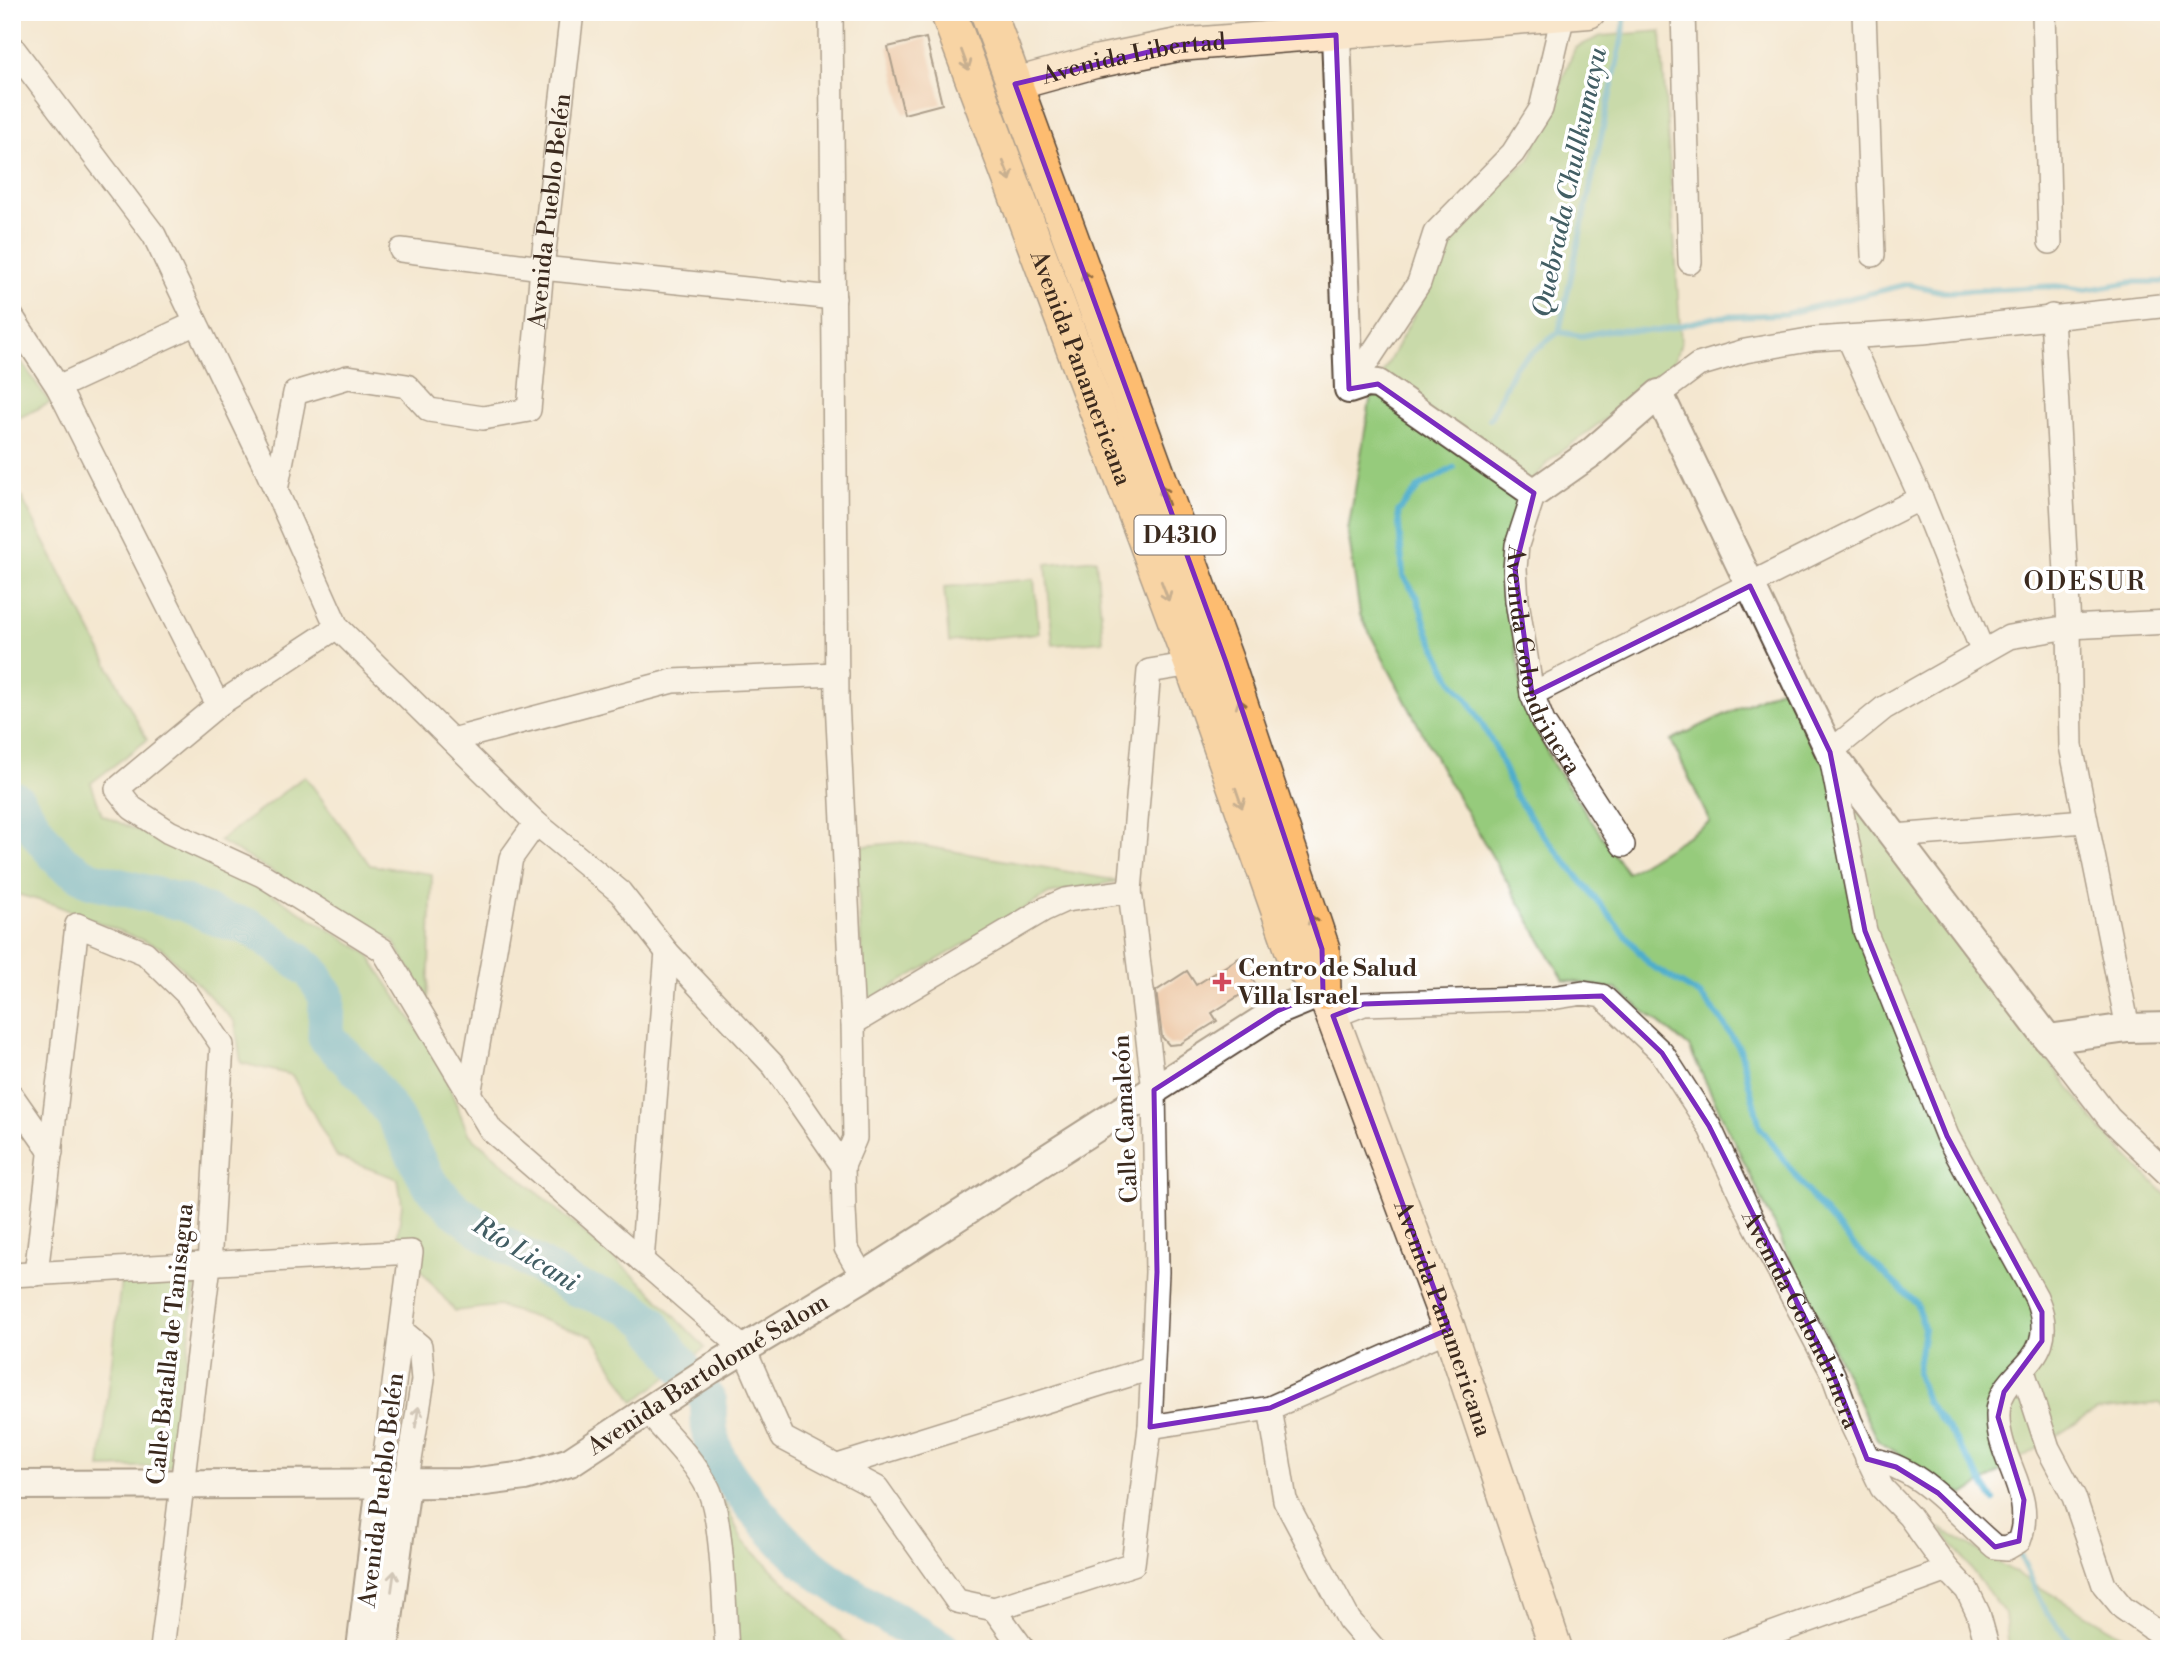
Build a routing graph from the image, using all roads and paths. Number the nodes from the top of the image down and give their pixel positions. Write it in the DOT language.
graph roads {
  1 [pos="572,12"];
  2 [pos="831,12"];
  3 [pos="948,12"];
  4 [pos="988,12"];
  5 [pos="1683,12"];
  6 [pos="1864,12"];
  7 [pos="2045,12"];
  8 [pos="1579,13"];
  9 [pos="1480,17"];
  10 [pos="1336,23"];
  11 [pos="12,47"];
  12 [pos="1017,89"];
  13 [pos="983,107"];
  14 [pos="2050,242"];
  15 [pos="401,250"];
  16 [pos="1873,255"];
  17 [pos="1690,262"];
  18 [pos="542,268"];
  19 [pos="834,298"];
  20 [pos="2169,304"];
  21 [pos="2052,316"];
  22 [pos="12,317"];
  23 [pos="196,323"];
  24 [pos="1848,337"];
  25 [pos="58,387"];
  26 [pos="1349,389"];
  27 [pos="1659,394"];
  28 [pos="276,490"];
  29 [pos="1534,493"];
  30 [pos="1921,498"];
  31 [pos="1750,586"];
  32 [pos="2169,622"];
  33 [pos="337,627"];
  34 [pos="2069,627"];
  35 [pos="1982,650"];
  36 [pos="1192,664"];
  37 [pos="837,674"];
  38 [pos="1532,694"];
  39 [pos="218,705"];
  40 [pos="452,740"];
  41 [pos="1830,752"];
  42 [pos="2085,821"];
  43 [pos="536,823"];
  44 [pos="1895,836"];
  45 [pos="1623,845"];
  46 [pos="1130,891"];
  47 [pos="667,952"];
  48 [pos="1328,1004"];
  49 [pos="853,1023"];
  50 [pos="2169,1027"];
  51 [pos="2128,1028"];
  52 [pos="2048,1039"];
  53 [pos="1154,1090"];
  54 [pos="469,1095"];
  55 [pos="12,1096"];
  56 [pos="51,1152"];
  57 [pos="844,1166"];
  58 [pos="2169,1174"];
  59 [pos="642,1261"];
  60 [pos="209,1265"];
  61 [pos="36,1273"];
  62 [pos="12,1275"];
  63 [pos="863,1277"];
  64 [pos="1448,1329"];
  65 [pos="744,1349"];
  66 [pos="1151,1368"];
  67 [pos="2023,1371"];
  68 [pos="1270,1408"];
  69 [pos="648,1412"];
  70 [pos="1150,1427"];
  71 [pos="1867,1459"];
  72 [pos="838,1466"];
  73 [pos="12,1485"];
  74 [pos="181,1485"];
  75 [pos="394,1485"];
  76 [pos="1948,1570"];
  77 [pos="994,1609"];
  78 [pos="2169,1640"];
  79 [pos="162,1649"];
  80 [pos="360,1649"];
  81 [pos="384,1649"];
  82 [pos="727,1649"];
  83 [pos="1023,1649"];
  84 [pos="1374,1649"];
  85 [pos="1556,1649"];
  86 [pos="1730,1649"];
  87 [pos="1988,1649"];
  1 -- 18 [label="street, Avenida Pueblo Belén"];
  2 -- 19 [label="street"];
  3 -- 13 [label="main road, Avenida Panamericana / D4310, one-way"];
  4 -- 12 [label="main road, Avenida Panamericana / D4310"];
  5 -- 17 [label="street"];
  6 -- 16 [label="street"];
  7 -- 14 [label="street"];
  8 -- 9 [label="main road, Avenida Libertad"];
  8 -- 26 [label="street"];
  9 -- 10 [label="main road, Avenida Libertad"];
  10 -- 12 [label="main road, Avenida Libertad"];
  10 -- 26 [label="street"];
  11 -- 23 [label="street"];
  12 -- 13 [label="main road, Avenida Libertad"];
  48 -- 12 [label="main road, Avenida Panamericana / D4310, one-way"];
  13 -- 36 [label="main road, Avenida Panamericana / D4310, one-way"];
  15 -- 18 [label="street"];
  18 -- 19 [label="street"];
  18 -- 28 [label="street, Avenida Pueblo Belén"];
  19 -- 37 [label="street"];
  20 -- 21 [label="street"];
  21 -- 24 [label="street"];
  21 -- 34 [label="street"];
  22 -- 25 [label="street"];
  23 -- 25 [label="street"];
  23 -- 28 [label="street"];
  24 -- 27 [label="street"];
  24 -- 30 [label="street"];
  25 -- 39 [label="street"];
  26 -- 29 [label="street"];
  27 -- 29 [label="street"];
  27 -- 31 [label="street"];
  28 -- 33 [label="street"];
  29 -- 38 [label="street, Avenida Golondrinera"];
  30 -- 31 [label="street"];
  30 -- 35 [label="street"];
  31 -- 38 [label="street"];
  31 -- 41 [label="street"];
  32 -- 34 [label="street"];
  33 -- 39 [label="street"];
  33 -- 40 [label="street"];
  34 -- 35 [label="street"];
  34 -- 42 [label="street"];
  35 -- 41 [label="street"];
  36 -- 46 [label="street, Calle Camaleón"];
  36 -- 48 [label="main road, Avenida Panamericana / D4310, one-way"];
  37 -- 40 [label="street"];
  37 -- 49 [label="street"];
  38 -- 45 [label="street, Avenida Golondrinera"];
  39 -- 54 [label="street"];
  40 -- 43 [label="street"];
  41 -- 44 [label="street"];
  41 -- 67 [label="street"];
  42 -- 44 [label="street"];
  42 -- 51 [label="street"];
  43 -- 47 [label="street"];
  43 -- 54 [label="street"];
  44 -- 52 [label="street"];
  46 -- 49 [label="street"];
  46 -- 53 [label="street, Calle Camaleón"];
  47 -- 57 [label="street"];
  47 -- 59 [label="street"];
  48 -- 53 [label="street, Avenida Bartolomé Salom"];
  48 -- 64 [label="main road, Avenida Panamericana / D4310"];
  48 -- 71 [label="street, Avenida Golondrinera"];
  49 -- 57 [label="street"];
  50 -- 51 [label="street"];
  51 -- 52 [label="street"];
  52 -- 58 [label="street"];
  53 -- 63 [label="street, Avenida Bartolomé Salom"];
  53 -- 66 [label="street, Calle Camaleón"];
  54 -- 59 [label="street"];
  55 -- 56 [label="street"];
  56 -- 60 [label="street, Calle Batalla de Tanisagua"];
  56 -- 61 [label="street"];
  57 -- 63 [label="street"];
  59 -- 65 [label="street"];
  60 -- 61 [label="street"];
  60 -- 74 [label="street, Calle Batalla de Tanisagua"];
  60 -- 75 [label="street, Avenida Pueblo Belén"];
  61 -- 62 [label="street"];
  63 -- 65 [label="street, Avenida Bartolomé Salom"];
  64 -- 68 [label="street"];
  64 -- 85 [label="main road, Avenida Panamericana / D4310"];
  65 -- 69 [label="street, Avenida Bartolomé Salom"];
  65 -- 72 [label="street"];
  66 -- 70 [label="street, Calle Camaleón"];
  66 -- 72 [label="street"];
  67 -- 71 [label="street"];
  67 -- 78 [label="street"];
  68 -- 70 [label="street"];
  68 -- 84 [label="street"];
  69 -- 75 [label="street, Avenida Bartolomé Salom"];
  69 -- 82 [label="street"];
  70 -- 77 [label="street, Calle Camaleón"];
  71 -- 76 [label="street, Avenida Golondrinera"];
  72 -- 77 [label="street"];
  73 -- 74 [label="street, Avenida Bartolomé Salom"];
  74 -- 75 [label="street, Avenida Bartolomé Salom"];
  74 -- 79 [label="street, Calle Batalla de Tanisagua"];
  75 -- 80 [label="street, Avenida Pueblo Belén"];
  81 -- 75 [label="street, Avenida Pueblo Belén, one-way"];
  76 -- 86 [label="street"];
  76 -- 87 [label="street, Avenida Golondrinera"];
  77 -- 83 [label="street"];
}
